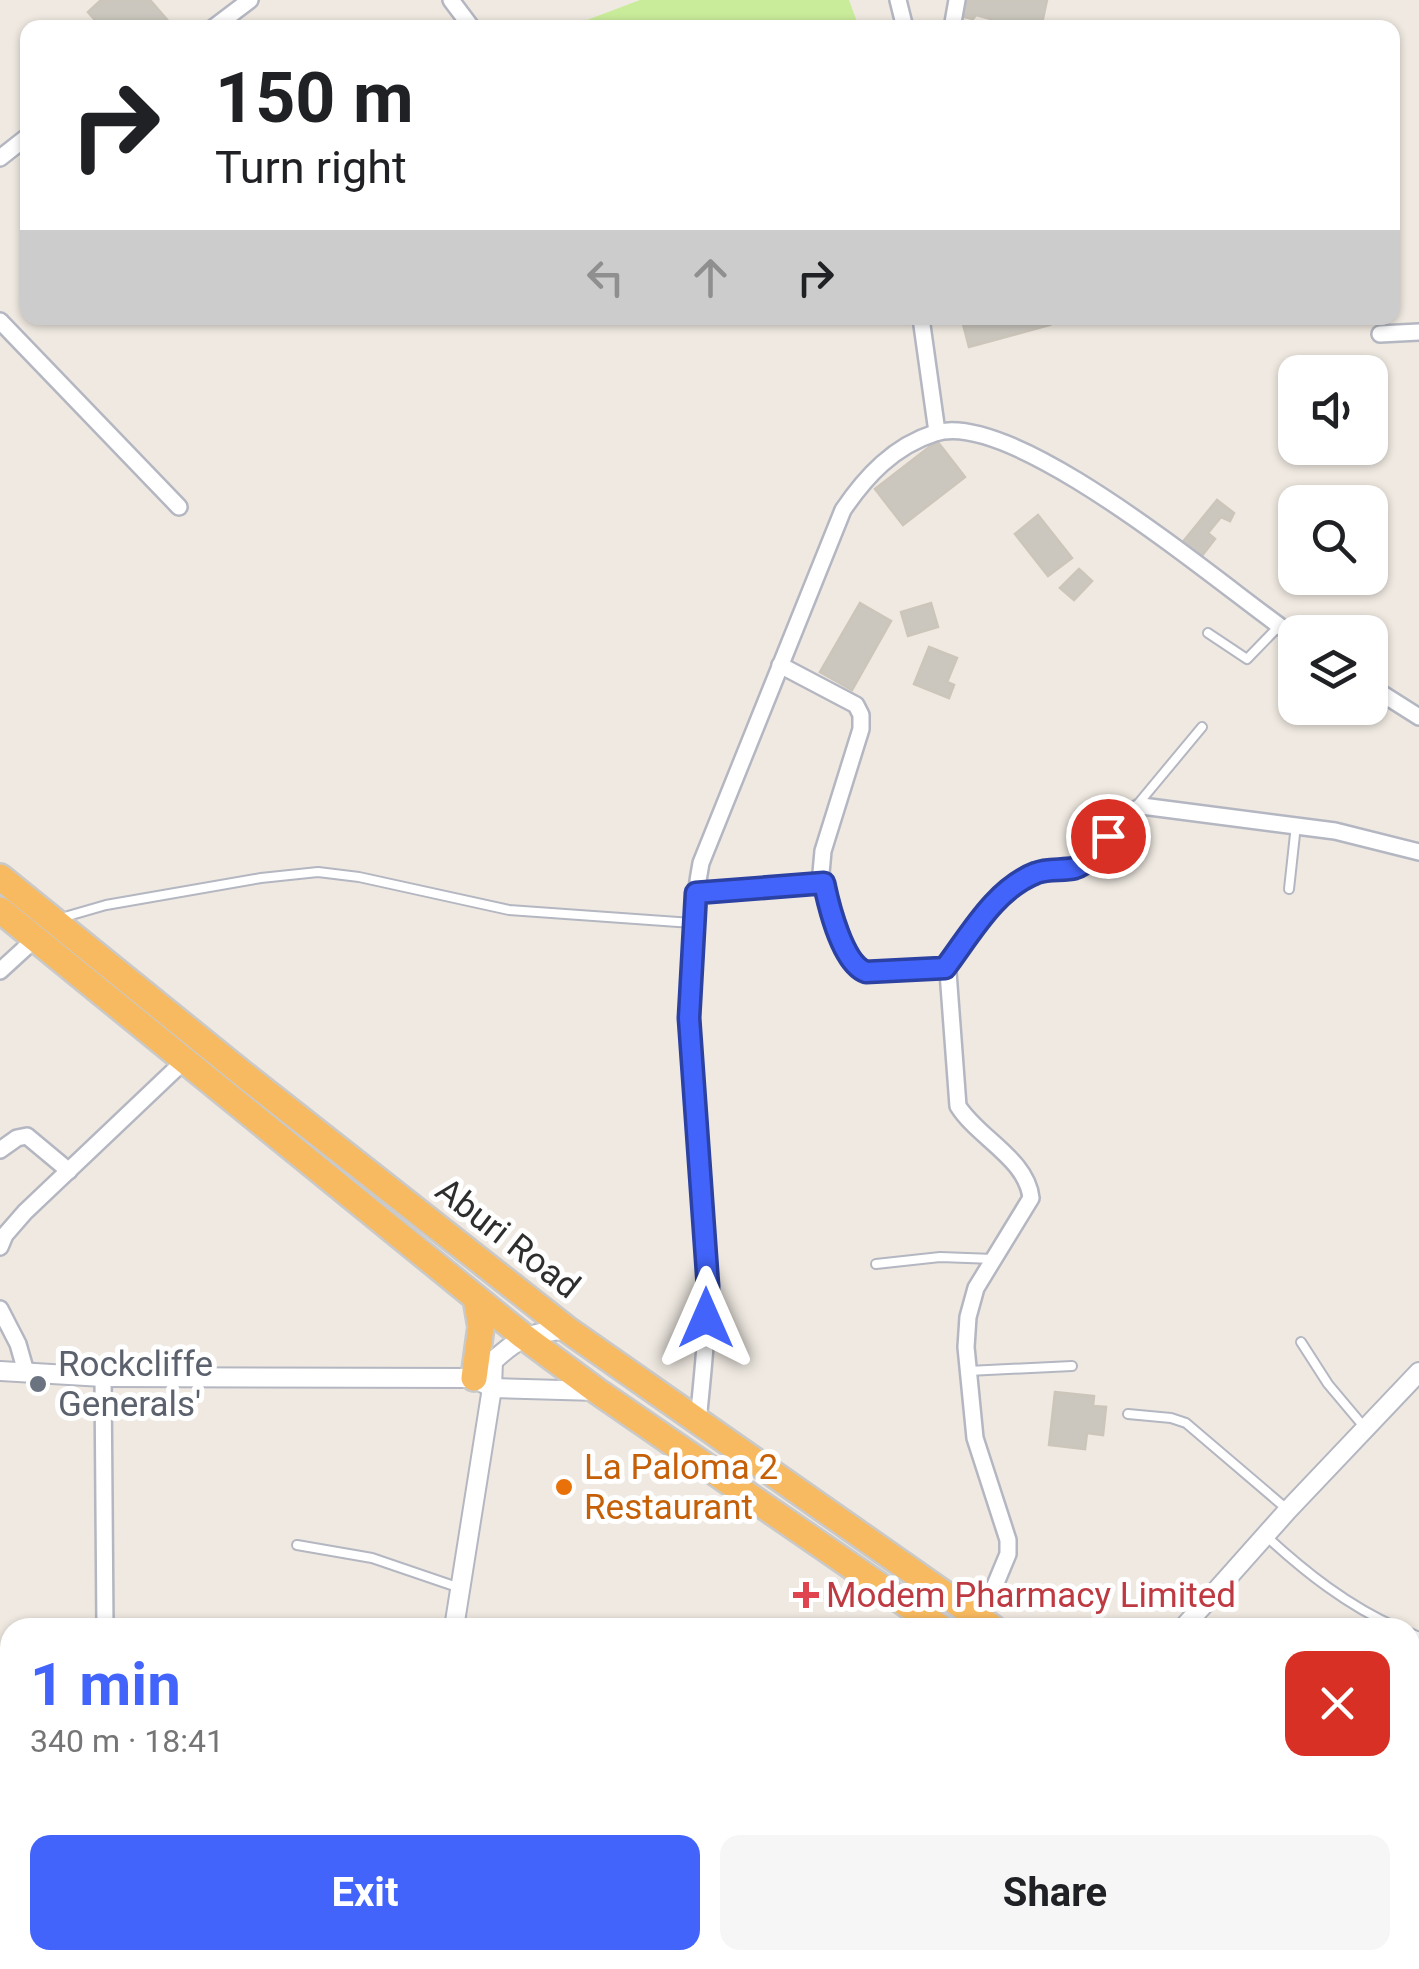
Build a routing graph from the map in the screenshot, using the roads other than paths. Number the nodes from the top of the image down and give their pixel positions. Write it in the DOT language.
graph roads {
  1 [pos="250,0"];
  2 [pos="223,20"];
  3 [pos="20,142"];
  4 [pos="0,158"];
  5 [pos="0,321"];
  6 [pos="921,325"];
  7 [pos="1419,332"];
  8 [pos="1380,334"];
  9 [pos="938,432"];
  10 [pos="179,507"];
  11 [pos="1278,625"];
  12 [pos="1278,627"];
  13 [pos="1208,634"];
  14 [pos="780,665"];
  15 [pos="1388,697"];
  16 [pos="1419,717"];
  17 [pos="1202,728"];
  18 [pos="1132,811"];
  19 [pos="1296,825"];
  20 [pos="1419,852"];
  21 [pos="0,878"];
  22 [pos="824,883"];
  23 [pos="1290,889"];
  24 [pos="696,893"];
  25 [pos="0,910"];
  26 [pos="692,923"];
  27 [pos="44,930"];
  28 [pos="945,968"];
  29 [pos="0,971"];
  30 [pos="184,1061"];
  31 [pos="0,1150"];
  32 [pos="69,1171"];
  33 [pos="0,1247"];
  34 [pos="994,1259"];
  35 [pos="876,1264"];
  36 [pos="476,1298"];
  37 [pos="0,1309"];
  38 [pos="568,1330"];
  39 [pos="524,1336"];
  40 [pos="1301,1342"];
  41 [pos="1072,1366"];
  42 [pos="0,1371"];
  43 [pos="968,1371"];
  44 [pos="26,1372"];
  45 [pos="1419,1372"];
  46 [pos="103,1376"];
  47 [pos="486,1376"];
  48 [pos="597,1391"];
  49 [pos="1128,1414"];
  50 [pos="698,1423"];
  51 [pos="1365,1428"];
  52 [pos="1288,1510"];
  53 [pos="1265,1535"];
  54 [pos="297,1546"];
  55 [pos="460,1588"];
  56 [pos="105,1618"];
  57 [pos="456,1618"];
  58 [pos="926,1618"];
  59 [pos="980,1618"];
  60 [pos="989,1618"];
  61 [pos="1192,1618"];
  62 [pos="1376,1618"];
  1 -- 2 [label="street"];
  3 -- 4 [label="street"];
  5 -- 10 [label="street"];
  6 -- 9 [label="street"];
  7 -- 8 [label="street"];
  9 -- 11 [label="street"];
  9 -- 14 [label="street"];
  12 -- 13 [label="lane"];
  14 -- 22 [label="street"];
  14 -- 24 [label="street"];
  15 -- 16 [label="street"];
  17 -- 18 [label="lane"];
  18 -- 19 [label="street"];
  18 -- 28 [label="street"];
  19 -- 20 [label="street"];
  19 -- 23 [label="lane"];
  21 -- 27 [label="highway, Aburi Road"];
  22 -- 24 [label="street"];
  22 -- 28 [label="street"];
  24 -- 26 [label="street"];
  25 -- 27 [label="highway, Aburi Road"];
  26 -- 27 [label="lane"];
  26 -- 50 [label="street"];
  27 -- 29 [label="street"];
  27 -- 30 [label="highway, Aburi Road"];
  27 -- 38 [label="highway, Aburi Road"];
  28 -- 34 [label="street"];
  30 -- 32 [label="street"];
  30 -- 36 [label="highway, Aburi Road"];
  31 -- 32 [label="street"];
  32 -- 33 [label="street"];
  34 -- 35 [label="lane"];
  34 -- 43 [label="street"];
  36 -- 39 [label="highway, Aburi Road"];
  36 -- 47 [label="highway"];
  37 -- 44 [label="street"];
  38 -- 39 [label="street"];
  38 -- 50 [label="highway, Aburi Road"];
  39 -- 47 [label="street"];
  39 -- 48 [label="highway, Aburi Road"];
  40 -- 51 [label="lane"];
  41 -- 43 [label="lane"];
  42 -- 44 [label="street"];
  43 -- 60 [label="street"];
  44 -- 46 [label="street"];
  45 -- 51 [label="street"];
  46 -- 47 [label="street"];
  46 -- 56 [label="street"];
  47 -- 48 [label="street"];
  47 -- 55 [label="street"];
  48 -- 58 [label="highway, Aburi Road"];
  49 -- 52 [label="lane"];
  50 -- 59 [label="highway, Aburi Road"];
  51 -- 52 [label="street"];
  52 -- 53 [label="street"];
  53 -- 61 [label="street"];
  53 -- 62 [label="lane"];
  54 -- 55 [label="lane"];
  55 -- 57 [label="street"];
}
